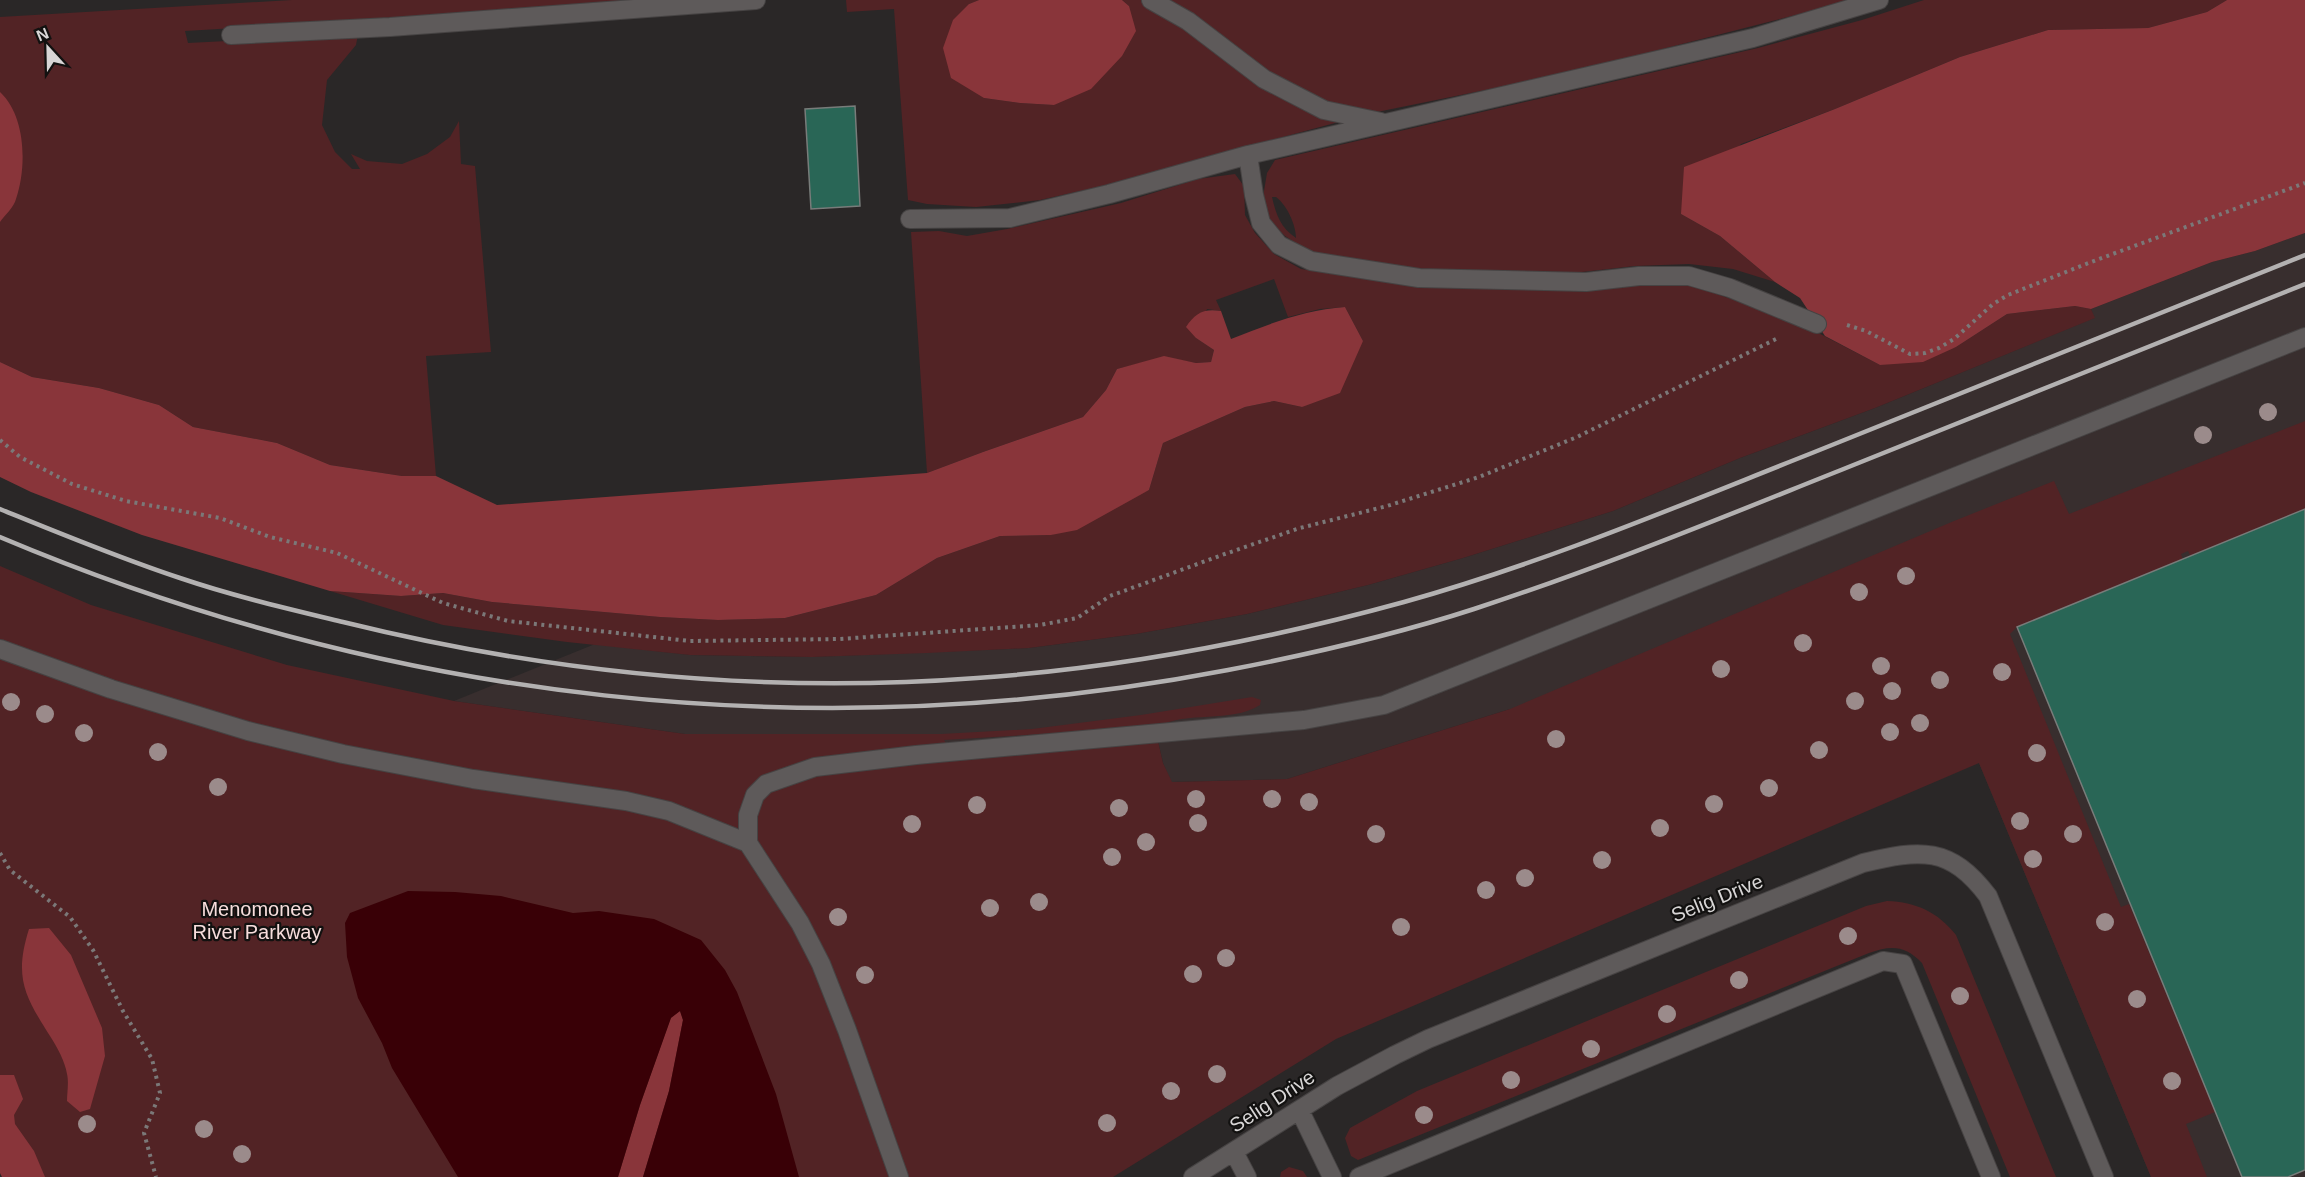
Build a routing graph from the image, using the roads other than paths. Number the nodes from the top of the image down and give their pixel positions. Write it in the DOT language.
graph roads {
  1 [pos="756,0"];
  2 [pos="1151,0"];
  3 [pos="1879,0"];
  4 [pos="231,35"];
  5 [pos="1385,123"];
  6 [pos="1248,155"];
  7 [pos="910,219"];
  8 [pos="1817,324"];
  9 [pos="2305,337"];
  10 [pos="0,649"];
  11 [pos="748,843"];
  12 [pos="1300,1111"];
  13 [pos="1234,1152"];
  14 [pos="899,1177"];
  15 [pos="1193,1177"];
  16 [pos="1247,1177"];
  17 [pos="1332,1177"];
  18 [pos="1359,1177"];
  19 [pos="1991,1177"];
  20 [pos="2104,1177"];
  1 -- 4 [label="street"];
  2 -- 5 [label="street"];
  3 -- 5 [label="street"];
  5 -- 6 [label="street"];
  6 -- 7 [label="street"];
  6 -- 8 [label="street"];
  9 -- 11 [label="street"];
  10 -- 11 [label="street"];
  11 -- 14 [label="street"];
  12 -- 13 [label="street, Selig Drive"];
  12 -- 17 [label="street"];
  12 -- 20 [label="street, Selig Drive"];
  13 -- 15 [label="street, Selig Drive"];
  13 -- 16 [label="street"];
  18 -- 19 [label="street"];
}
